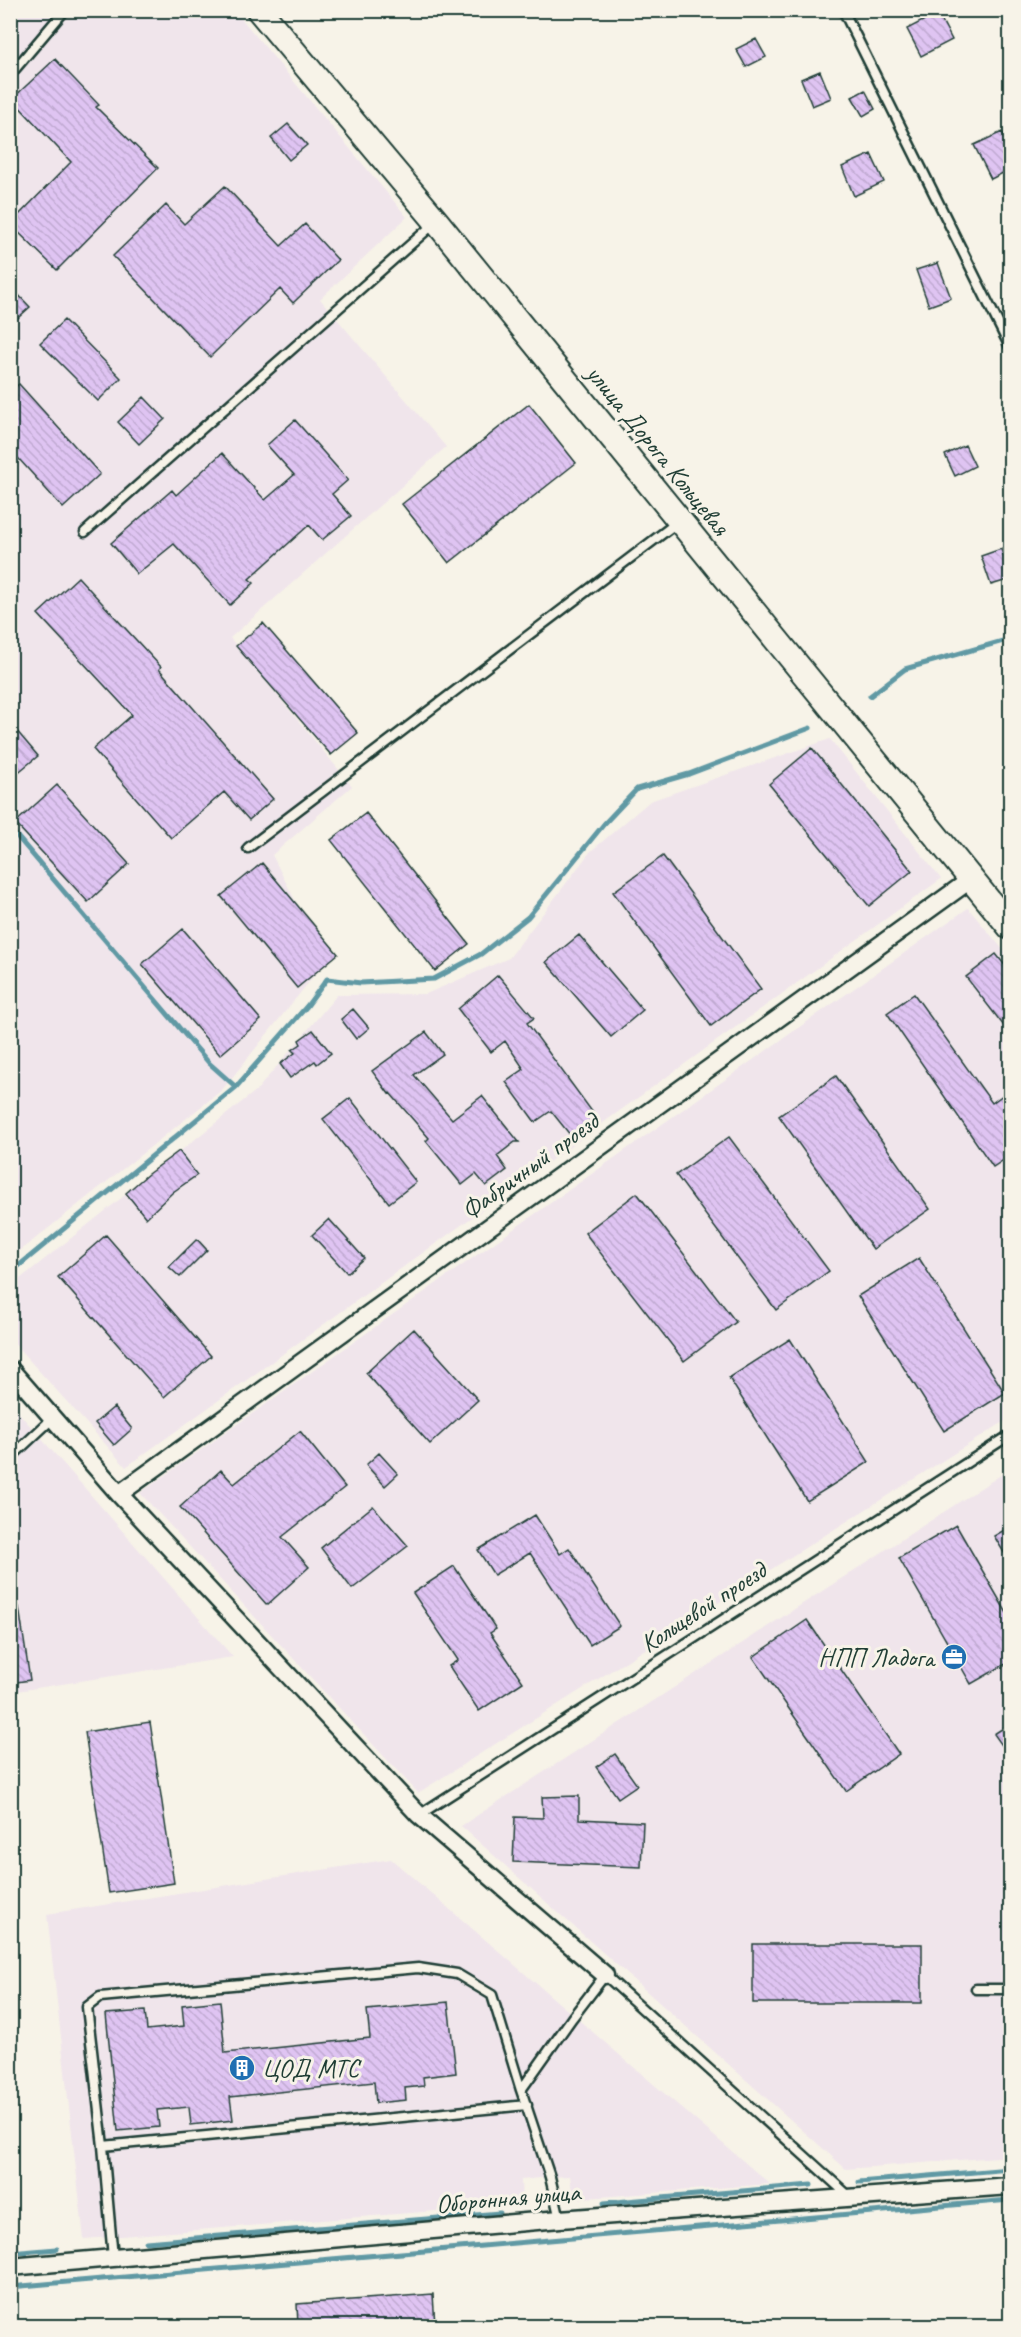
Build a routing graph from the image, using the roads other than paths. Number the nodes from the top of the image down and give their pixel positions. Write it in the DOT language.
graph roads {
  1 [pos="65,10"];
  2 [pos="259,10"];
  3 [pos="843,10"];
  4 [pos="10,75"];
  5 [pos="436,221"];
  6 [pos="1011,347"];
  7 [pos="679,521"];
  8 [pos="85,532"];
  9 [pos="248,848"];
  10 [pos="970,880"];
  11 [pos="1011,927"];
  12 [pos="10,1369"];
  13 [pos="53,1418"];
  14 [pos="1011,1435"];
  15 [pos="10,1458"];
  16 [pos="119,1494"];
  17 [pos="419,1815"];
  18 [pos="605,1975"];
  19 [pos="976,1989"];
  20 [pos="1011,1989"];
  21 [pos="521,2090"];
  22 [pos="527,2105"];
  23 [pos="103,2146"];
  24 [pos="1011,2186"];
  25 [pos="853,2199"];
  26 [pos="560,2219"];
  27 [pos="113,2258"];
  28 [pos="10,2267"];
  1 -- 4 [label="lane"];
  2 -- 5 [label="street, улица Дорога Кольцевая"];
  3 -- 6 [label="lane"];
  5 -- 7 [label="street, улица Дорога Кольцевая"];
  5 -- 8 [label="lane"];
  7 -- 9 [label="lane"];
  7 -- 10 [label="street, улица Дорога Кольцевая"];
  10 -- 11 [label="street, улица Дорога Кольцевая"];
  10 -- 16 [label="street, Фабричный проезд"];
  12 -- 13 [label="street"];
  13 -- 15 [label="lane"];
  13 -- 16 [label="street"];
  14 -- 17 [label="lane, Кольцевой проезд"];
  16 -- 17 [label="street"];
  17 -- 18 [label="street"];
  18 -- 21 [label="lane"];
  18 -- 25 [label="lane"];
  19 -- 20 [label="lane"];
  21 -- 22 [label="lane"];
  21 -- 23 [label="lane"];
  22 -- 23 [label="lane"];
  22 -- 26 [label="lane"];
  23 -- 27 [label="lane"];
  24 -- 25 [label="street, Оборонная улица"];
  25 -- 26 [label="street, Оборонная улица"];
  26 -- 27 [label="street, Оборонная улица"];
  27 -- 28 [label="street, Оборонная улица"];
}
